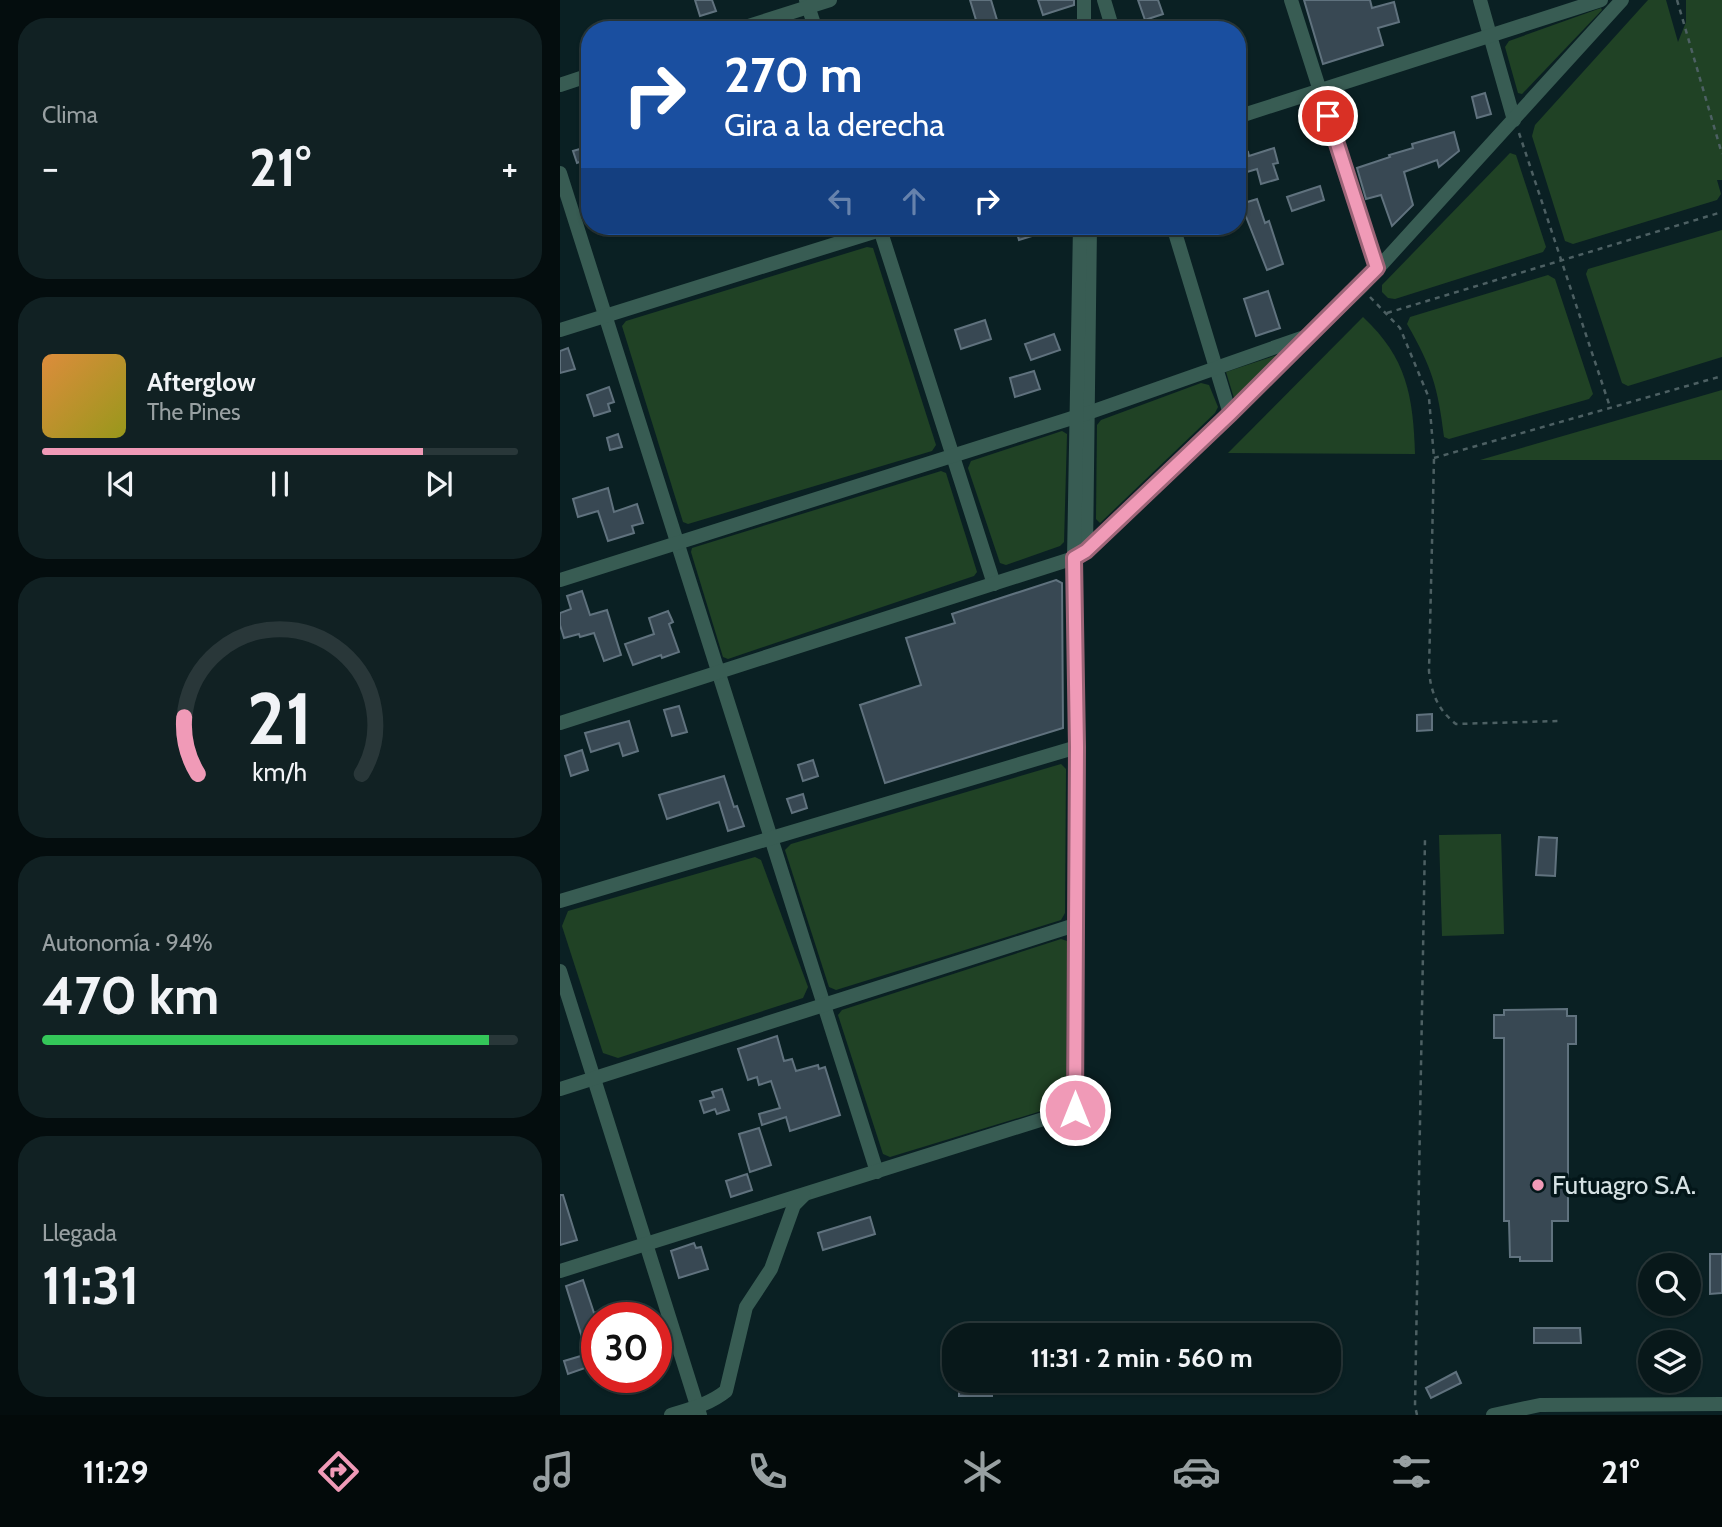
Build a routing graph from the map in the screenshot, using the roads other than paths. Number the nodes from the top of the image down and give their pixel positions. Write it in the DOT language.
graph roads {
  1 [pos="830,0"];
  2 [pos="1084,0"];
  3 [pos="1094,0"];
  4 [pos="1104,0"];
  5 [pos="1291,0"];
  6 [pos="1480,0"];
  7 [pos="1601,0"];
  8 [pos="1622,0"];
  9 [pos="807,3"];
  10 [pos="760,21"];
  11 [pos="813,21"];
  12 [pos="1084,21"];
  13 [pos="1093,21"];
  14 [pos="1110,21"];
  15 [pos="1490,36"];
  16 [pos="581,78"];
  17 [pos="560,85"];
  18 [pos="1320,90"];
  19 [pos="1246,114"];
  20 [pos="1514,120"];
  21 [pos="560,173"];
  22 [pos="859,235"];
  23 [pos="886,235"];
  24 [pos="1080,235"];
  25 [pos="1090,235"];
  26 [pos="1176,235"];
  27 [pos="1377,268"];
  28 [pos="606,316"];
  29 [pos="560,330"];
  30 [pos="1311,335"];
  31 [pos="1216,368"];
  32 [pos="1230,414"];
  33 [pos="1082,415"];
  34 [pos="953,456"];
  35 [pos="677,542"];
  36 [pos="1080,555"];
  37 [pos="560,580"];
  38 [pos="994,584"];
  39 [pos="719,672"];
  40 [pos="560,723"];
  41 [pos="1077,747"];
  42 [pos="771,838"];
  43 [pos="560,901"];
  44 [pos="1075,925"];
  45 [pos="560,971"];
  46 [pos="824,1004"];
  47 [pos="594,1078"];
  48 [pos="560,1089"];
  49 [pos="877,1172"];
  50 [pos="805,1194"];
  51 [pos="646,1244"];
  52 [pos="560,1271"];
  53 [pos="1722,1404"];
  54 [pos="699,1411"];
  55 [pos="671,1415"];
  56 [pos="1493,1415"];
  1 -- 9 [label="street"];
  2 -- 12 [label="street"];
  3 -- 13 [label="street"];
  4 -- 14 [label="street"];
  5 -- 18 [label="street"];
  6 -- 15 [label="street"];
  7 -- 15 [label="street"];
  8 -- 20 [label="street"];
  9 -- 10 [label="street"];
  9 -- 11 [label="street"];
  15 -- 18 [label="street"];
  15 -- 20 [label="street"];
  16 -- 17 [label="street"];
  18 -- 19 [label="street"];
  18 -- 27 [label="street"];
  20 -- 27 [label="street"];
  21 -- 28 [label="street"];
  22 -- 28 [label="street"];
  23 -- 34 [label="street"];
  24 -- 33 [label="street"];
  25 -- 33 [label="street"];
  26 -- 31 [label="street"];
  27 -- 30 [label="street"];
  28 -- 29 [label="street"];
  28 -- 35 [label="street"];
  30 -- 31 [label="street"];
  30 -- 32 [label="street"];
  31 -- 32 [label="street"];
  31 -- 33 [label="street"];
  32 -- 36 [label="street"];
  33 -- 34 [label="street"];
  33 -- 36 [label="street"];
  34 -- 35 [label="street"];
  34 -- 38 [label="street"];
  35 -- 37 [label="street"];
  35 -- 39 [label="street"];
  36 -- 38 [label="street"];
  36 -- 41 [label="street"];
  38 -- 39 [label="street"];
  39 -- 40 [label="street"];
  39 -- 42 [label="street"];
  41 -- 42 [label="street"];
  41 -- 44 [label="street"];
  42 -- 43 [label="street"];
  42 -- 46 [label="street"];
  44 -- 46 [label="street"];
  44 -- 49 [label="street"];
  45 -- 47 [label="street"];
  46 -- 47 [label="street"];
  46 -- 49 [label="street"];
  47 -- 48 [label="street"];
  47 -- 51 [label="street"];
  49 -- 50 [label="street"];
  50 -- 51 [label="street"];
  50 -- 54 [label="street"];
  51 -- 52 [label="street"];
  51 -- 54 [label="street"];
  53 -- 56 [label="street"];
  54 -- 55 [label="street"];
}
